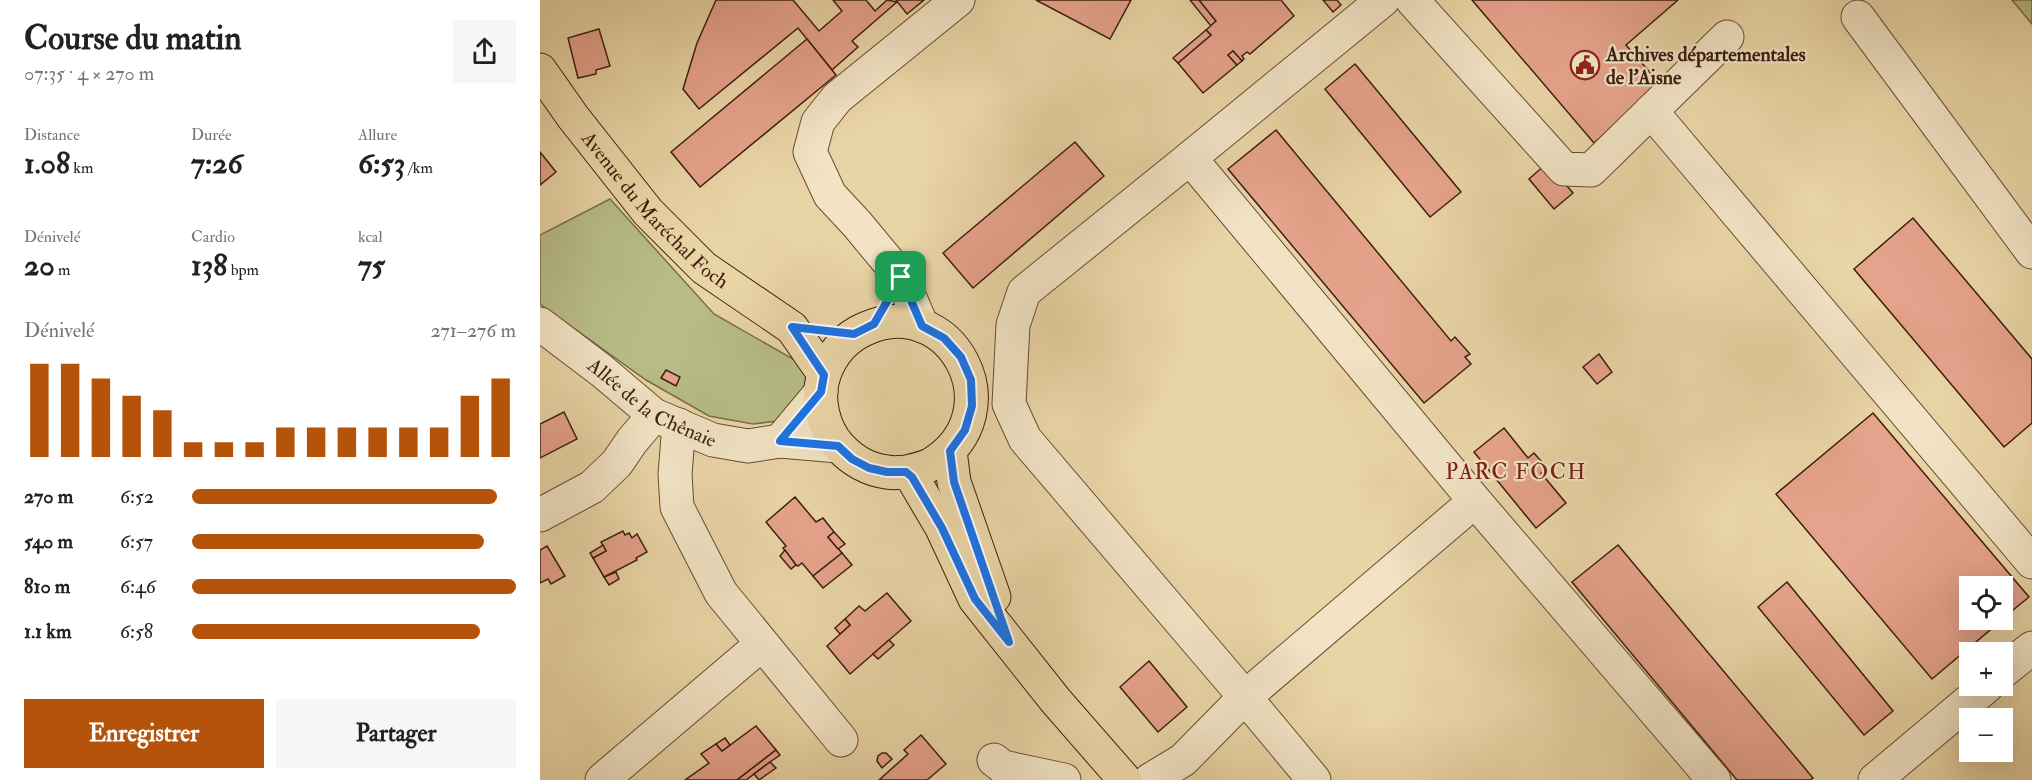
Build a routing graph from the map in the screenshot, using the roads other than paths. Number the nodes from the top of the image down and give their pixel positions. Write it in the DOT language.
graph roads {
  1 [pos="958,0"];
  2 [pos="1383,0"];
  3 [pos="1412,0"];
  4 [pos="1858,17"];
  5 [pos="1727,37"];
  6 [pos="540,70"];
  7 [pos="1651,111"];
  8 [pos="1190,158"];
  9 [pos="2032,252"];
  10 [pos="901,277"];
  11 [pos="540,324"];
  12 [pos="922,326"];
  13 [pos="792,327"];
  14 [pos="864,329"];
  15 [pos="822,383"];
  16 [pos="666,420"];
  17 [pos="780,441"];
  18 [pos="838,446"];
  19 [pos="950,451"];
  20 [pos="906,472"];
  21 [pos="1476,501"];
  22 [pos="540,514"];
  23 [pos="2032,562"];
  24 [pos="1009,642"];
  25 [pos="762,644"];
  26 [pos="2032,648"];
  27 [pos="2013,663"];
  28 [pos="1975,696"];
  29 [pos="1245,697"];
  30 [pos="841,740"];
  31 [pos="994,760"];
  32 [pos="602,780"];
  33 [pos="1064,780"];
  34 [pos="1125,780"];
  35 [pos="1150,780"];
  36 [pos="1314,780"];
  37 [pos="1714,780"];
  38 [pos="1875,780"];
  1 -- 10 [label="street"];
  2 -- 8 [label="street"];
  3 -- 7 [label="street"];
  4 -- 9 [label="street"];
  5 -- 7 [label="street"];
  6 -- 13 [label="main road, Avenue du Maréchal Foch"];
  7 -- 23 [label="street"];
  8 -- 21 [label="street"];
  8 -- 29 [label="street"];
  10 -- 12 [label="street"];
  10 -- 14 [label="street"];
  11 -- 16 [label="street, Allée de la Chênaie"];
  12 -- 14 [label="main road"];
  12 -- 19 [label="main road"];
  13 -- 14 [label="main road"];
  13 -- 15 [label="main road"];
  14 -- 15 [label="main road"];
  15 -- 17 [label="street"];
  15 -- 18 [label="main road"];
  16 -- 17 [label="street, Allée de la Chênaie"];
  16 -- 22 [label="street"];
  16 -- 25 [label="street"];
  17 -- 18 [label="street, Allée de la Chênaie"];
  18 -- 20 [label="main road"];
  19 -- 20 [label="main road"];
  19 -- 24 [label="main road"];
  20 -- 24 [label="main road"];
  21 -- 29 [label="street"];
  21 -- 37 [label="street"];
  24 -- 34 [label="main road"];
  25 -- 30 [label="street"];
  25 -- 32 [label="street"];
  26 -- 27 [label="street"];
  28 -- 38 [label="street"];
  29 -- 35 [label="street"];
  29 -- 36 [label="street"];
  31 -- 33 [label="street"];
}
